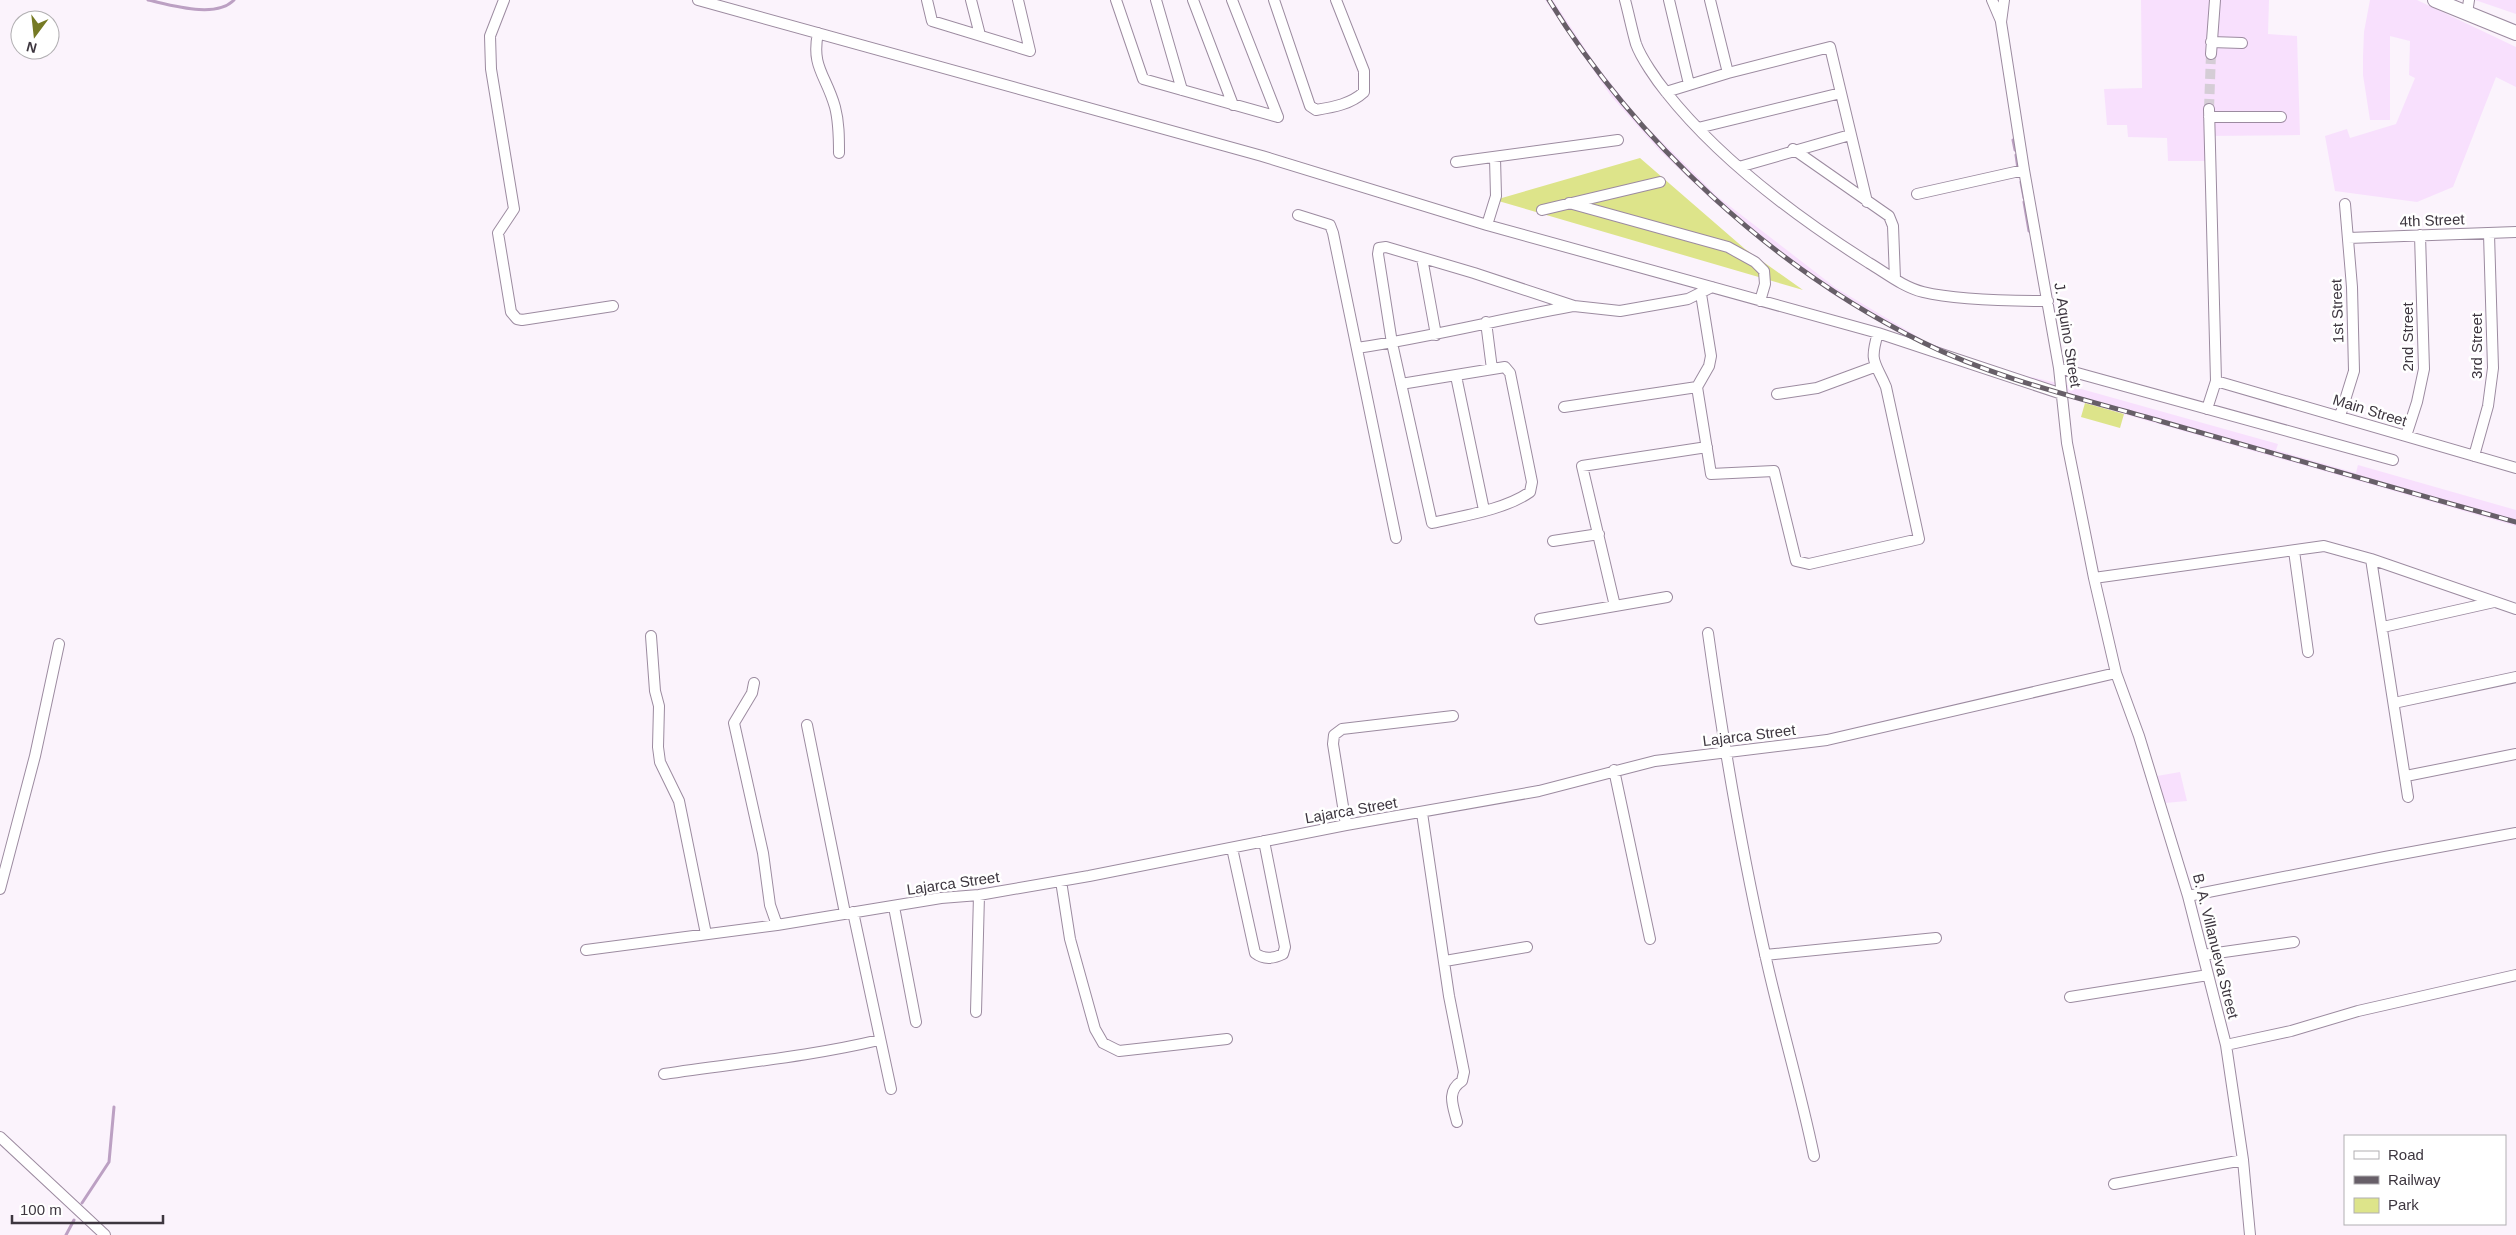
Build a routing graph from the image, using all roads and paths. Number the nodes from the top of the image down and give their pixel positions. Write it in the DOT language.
graph roads {
  1 [pos="504,0"];
  2 [pos="698,0"];
  3 [pos="927,0"];
  4 [pos="971,0"];
  5 [pos="1018,0"];
  6 [pos="1116,0"];
  7 [pos="1156,0"];
  8 [pos="1193,0"];
  9 [pos="1232,0"];
  10 [pos="1274,0"];
  11 [pos="1336,0"];
  12 [pos="1624,0"];
  13 [pos="1669,0"];
  14 [pos="1710,0"];
  15 [pos="1992,0"];
  16 [pos="2004,0"];
  17 [pos="2215,0"];
  18 [pos="2436,0"];
  19 [pos="2468,7"];
  20 [pos="2001,22"];
  21 [pos="818,33"];
  22 [pos="2516,33"];
  23 [pos="980,35"];
  24 [pos="2211,42"];
  25 [pos="2242,43"];
  26 [pos="2211,54"];
  27 [pos="1728,73"];
  28 [pos="1689,84"];
  29 [pos="1182,90"];
  30 [pos="1666,92"];
  31 [pos="1841,93"];
  32 [pos="1232,105"];
  33 [pos="2281,117"];
  34 [pos="1698,128"];
  35 [pos="1850,135"];
  36 [pos="1618,140"];
  37 [pos="1794,149"];
  38 [pos="839,153"];
  39 [pos="1495,158"];
  40 [pos="1456,162"];
  41 [pos="1739,167"];
  42 [pos="2024,170"];
  43 [pos="1660,182"];
  44 [pos="1917,194"];
  45 [pos="1867,202"];
  46 [pos="1569,203"];
  47 [pos="2345,204"];
  48 [pos="1542,210"];
  49 [pos="1298,215"];
  50 [pos="1487,225"];
  51 [pos="2516,232"];
  52 [pos="2489,234"];
  53 [pos="2420,235"];
  54 [pos="2348,238"];
  55 [pos="1422,258"];
  56 [pos="1895,279"];
  57 [pos="1712,287"];
  58 [pos="1701,294"];
  59 [pos="1760,301"];
  60 [pos="2048,301"];
  61 [pos="613,306"];
  62 [pos="1574,306"];
  63 [pos="1486,322"];
  64 [pos="1878,333"];
  65 [pos="1436,335"];
  66 [pos="1392,343"];
  67 [pos="1357,348"];
  68 [pos="1874,368"];
  69 [pos="2059,368"];
  70 [pos="1492,369"];
  71 [pos="1456,376"];
  72 [pos="2216,381"];
  73 [pos="1401,384"];
  74 [pos="1697,387"];
  75 [pos="1777,394"];
  76 [pos="2062,394"];
  77 [pos="1564,407"];
  78 [pos="2207,409"];
  79 [pos="2340,416"];
  80 [pos="2406,436"];
  81 [pos="1707,447"];
  82 [pos="2474,456"];
  83 [pos="2393,460"];
  84 [pos="2516,468"];
  85 [pos="1484,510"];
  86 [pos="1599,534"];
  87 [pos="1396,538"];
  88 [pos="1553,541"];
  89 [pos="2294,550"];
  90 [pos="2371,558"];
  91 [pos="2094,578"];
  92 [pos="1667,597"];
  93 [pos="2495,602"];
  94 [pos="1615,606"];
  95 [pos="2516,609"];
  96 [pos="1540,619"];
  97 [pos="2382,627"];
  98 [pos="1708,633"];
  99 [pos="652,636"];
  100 [pos="59,644"];
  101 [pos="2308,652"];
  102 [pos="2116,673"];
  103 [pos="2516,676"];
  104 [pos="754,683"];
  105 [pos="2394,703"];
  106 [pos="1453,716"];
  107 [pos="807,725"];
  108 [pos="1724,752"];
  109 [pos="2516,754"];
  110 [pos="1614,770"];
  111 [pos="2406,776"];
  112 [pos="2408,797"];
  113 [pos="1422,813"];
  114 [pos="1346,825"];
  115 [pos="2516,833"];
  116 [pos="1264,841"];
  117 [pos="1232,848"];
  118 [pos="1061,881"];
  119 [pos="0,889"];
  120 [pos="979,895"];
  121 [pos="2188,896"];
  122 [pos="894,907"];
  123 [pos="849,912"];
  124 [pos="777,925"];
  125 [pos="706,934"];
  126 [pos="1936,938"];
  127 [pos="1650,939"];
  128 [pos="2294,942"];
  129 [pos="1527,946"];
  130 [pos="586,950"];
  131 [pos="1765,955"];
  132 [pos="2203,955"];
  133 [pos="1445,961"];
  134 [pos="2208,975"];
  135 [pos="2516,976"];
  136 [pos="2070,996"];
  137 [pos="976,1012"];
  138 [pos="916,1022"];
  139 [pos="1227,1038"];
  140 [pos="879,1040"];
  141 [pos="2226,1045"];
  142 [pos="664,1074"];
  143 [pos="891,1089"];
  144 [pos="1458,1122"];
  145 [pos="0,1137"];
  146 [pos="1814,1156"];
  147 [pos="2243,1160"];
  148 [pos="2114,1184"];
  149 [pos="105,1235"];
  150 [pos="2250,1235"];
  1 -- 61 [label="street"];
  2 -- 21 [label="street"];
  3 -- 23 [label="street"];
  4 -- 23 [label="street"];
  5 -- 23 [label="street"];
  6 -- 29 [label="street"];
  7 -- 29 [label="street"];
  8 -- 32 [label="street"];
  9 -- 32 [label="street"];
  10 -- 11 [label="street"];
  12 -- 30 [label="street"];
  13 -- 28 [label="street"];
  14 -- 27 [label="street"];
  15 -- 20 [label="street"];
  16 -- 20 [label="street, J. Aquino Street"];
  17 -- 24 [label="street"];
  18 -- 19 [label="main road"];
  19 -- 22 [label="main road"];
  20 -- 42 [label="street, J. Aquino Street"];
  21 -- 38 [label="street"];
  21 -- 50 [label="street"];
  24 -- 25 [label="street"];
  24 -- 26 [label="street"];
  27 -- 28 [label="street"];
  27 -- 31 [label="street"];
  28 -- 30 [label="street"];
  29 -- 32 [label="street"];
  30 -- 34 [label="street"];
  31 -- 34 [label="street"];
  31 -- 35 [label="street"];
  33 -- 72 [label="street"];
  34 -- 41 [label="street"];
  35 -- 37 [label="street"];
  35 -- 45 [label="street"];
  36 -- 39 [label="street"];
  37 -- 41 [label="street"];
  37 -- 45 [label="street"];
  39 -- 40 [label="street"];
  39 -- 50 [label="street"];
  41 -- 56 [label="street"];
  42 -- 44 [label="street"];
  42 -- 60 [label="street, J. Aquino Street"];
  43 -- 46 [label="street"];
  45 -- 56 [label="street"];
  46 -- 48 [label="street"];
  46 -- 59 [label="street"];
  47 -- 54 [label="street, 1st Street"];
  49 -- 67 [label="street"];
  50 -- 57 [label="street"];
  51 -- 52 [label="street, 4th Street"];
  52 -- 53 [label="street, 4th Street"];
  52 -- 82 [label="street, 3rd Street"];
  53 -- 54 [label="street, 4th Street"];
  53 -- 80 [label="street, 2nd Street"];
  54 -- 79 [label="street, 1st Street"];
  55 -- 62 [label="street"];
  55 -- 65 [label="street"];
  55 -- 66 [label="street"];
  56 -- 60 [label="street"];
  57 -- 58 [label="street"];
  57 -- 59 [label="street"];
  58 -- 62 [label="street"];
  58 -- 74 [label="street"];
  59 -- 64 [label="street"];
  60 -- 69 [label="street, J. Aquino Street"];
  62 -- 63 [label="street"];
  63 -- 65 [label="street"];
  63 -- 70 [label="street"];
  64 -- 68 [label="street"];
  64 -- 76 [label="street"];
  65 -- 66 [label="street"];
  66 -- 67 [label="street"];
  66 -- 73 [label="street"];
  67 -- 87 [label="street"];
  68 -- 75 [label="street"];
  68 -- 81 [label="street"];
  69 -- 76 [label="street, J. Aquino Street"];
  69 -- 78 [label="street"];
  70 -- 71 [label="street"];
  70 -- 85 [label="street"];
  71 -- 73 [label="street"];
  71 -- 85 [label="street"];
  72 -- 78 [label="street"];
  72 -- 79 [label="street, Main Street"];
  73 -- 85 [label="street"];
  74 -- 77 [label="street"];
  74 -- 81 [label="street"];
  76 -- 91 [label="street, J. Aquino Street"];
  78 -- 83 [label="street"];
  79 -- 80 [label="street, Main Street"];
  80 -- 82 [label="street, Main Street"];
  81 -- 86 [label="street"];
  82 -- 84 [label="street, Main Street"];
  86 -- 88 [label="street"];
  86 -- 94 [label="street"];
  89 -- 90 [label="street"];
  89 -- 91 [label="street"];
  89 -- 101 [label="street"];
  90 -- 93 [label="street"];
  90 -- 97 [label="street"];
  91 -- 102 [label="street, J. Aquino Street"];
  92 -- 94 [label="street"];
  93 -- 95 [label="street"];
  93 -- 97 [label="street"];
  94 -- 96 [label="street"];
  97 -- 105 [label="street"];
  98 -- 108 [label="street"];
  99 -- 125 [label="street"];
  100 -- 119 [label="street"];
  102 -- 108 [label="street, Lajarca Street"];
  102 -- 121 [label="street, B. A. Villanueva Street"];
  103 -- 105 [label="street"];
  104 -- 124 [label="street"];
  105 -- 111 [label="street"];
  106 -- 114 [label="street"];
  107 -- 123 [label="street"];
  108 -- 110 [label="street, Lajarca Street"];
  108 -- 131 [label="street"];
  109 -- 111 [label="street"];
  110 -- 113 [label="street, Lajarca Street"];
  110 -- 127 [label="street"];
  111 -- 112 [label="street"];
  113 -- 114 [label="street, Lajarca Street"];
  113 -- 133 [label="street"];
  114 -- 116 [label="street, Lajarca Street"];
  115 -- 121 [label="street"];
  116 -- 117 [label="street, Lajarca Street"];
  116 -- 117 [label="street"];
  117 -- 118 [label="street, Lajarca Street"];
  118 -- 120 [label="street, Lajarca Street"];
  118 -- 139 [label="street"];
  120 -- 122 [label="street, Lajarca Street"];
  120 -- 137 [label="street"];
  121 -- 132 [label="street, B. A. Villanueva Street"];
  122 -- 123 [label="street, Lajarca Street"];
  122 -- 138 [label="street"];
  123 -- 124 [label="street, Lajarca Street"];
  123 -- 140 [label="street"];
  124 -- 125 [label="street, Lajarca Street"];
  125 -- 130 [label="street, Lajarca Street"];
  126 -- 131 [label="street"];
  128 -- 132 [label="street"];
  129 -- 133 [label="street"];
  131 -- 146 [label="street"];
  132 -- 134 [label="street, B. A. Villanueva Street"];
  133 -- 144 [label="street"];
  134 -- 136 [label="street"];
  134 -- 141 [label="street, B. A. Villanueva Street"];
  135 -- 141 [label="street"];
  140 -- 142 [label="street"];
  140 -- 143 [label="street"];
  141 -- 147 [label="street, B. A. Villanueva Street"];
  145 -- 149 [label="street"];
  147 -- 148 [label="street"];
  147 -- 150 [label="street, B. A. Villanueva Street"];
}
